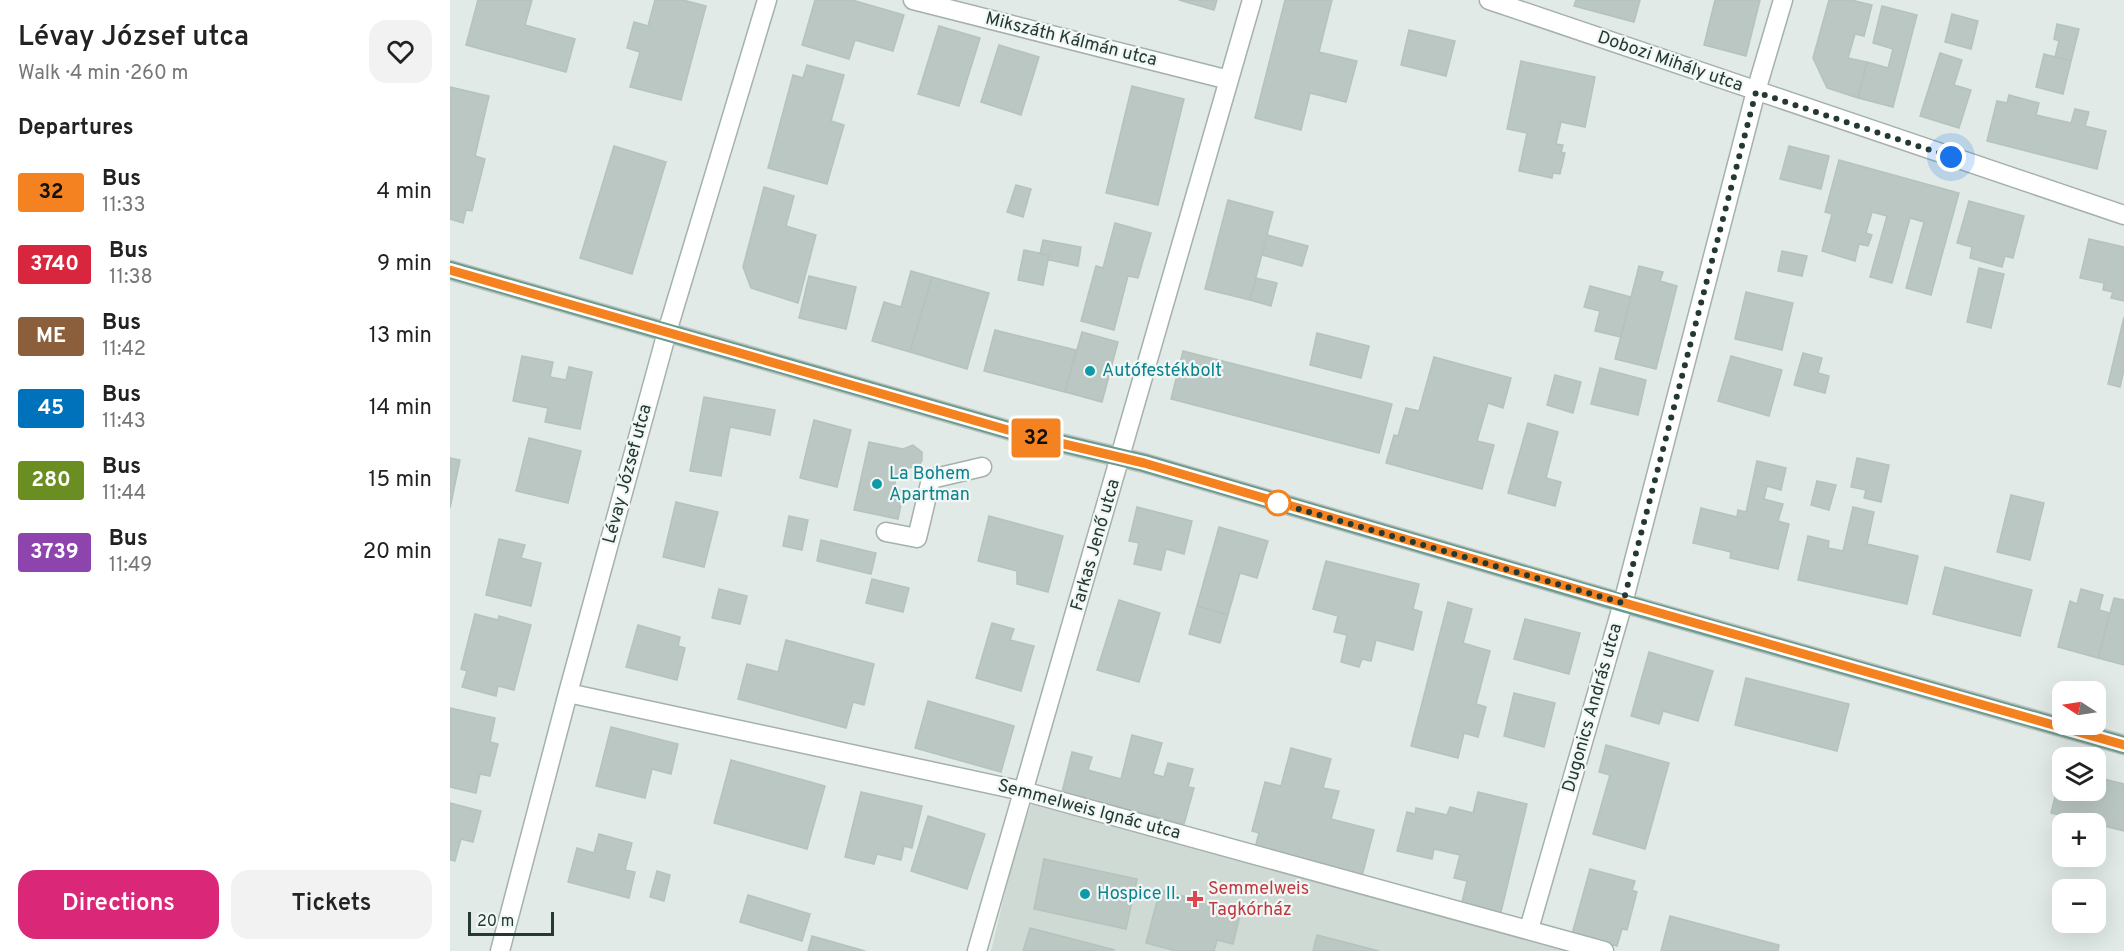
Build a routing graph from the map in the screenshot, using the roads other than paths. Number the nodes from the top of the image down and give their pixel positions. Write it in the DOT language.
graph roads {
  1 [pos="767,0"];
  2 [pos="913,0"];
  3 [pos="1252,0"];
  4 [pos="1489,0"];
  5 [pos="1783,0"];
  6 [pos="1229,80"];
  7 [pos="1756,92"];
  8 [pos="2124,215"];
  9 [pos="450,270"];
  10 [pos="667,332"];
  11 [pos="1120,458"];
  12 [pos="982,468"];
  13 [pos="924,472"];
  14 [pos="948,476"];
  15 [pos="886,532"];
  16 [pos="1623,603"];
  17 [pos="568,693"];
  18 [pos="2124,745"];
  19 [pos="1023,791"];
  20 [pos="1529,929"];
  21 [pos="500,951"];
  22 [pos="977,951"];
  23 [pos="1605,951"];
  1 -- 10 [label="street, Lévay József utca"];
  2 -- 6 [label="street, Mikszáth Kálmán utca"];
  3 -- 6 [label="street, Farkas Jenő utca"];
  4 -- 7 [label="street, Dobozi Mihály utca"];
  5 -- 7 [label="street, Dugonics András utca"];
  6 -- 11 [label="street, Farkas Jenő utca"];
  7 -- 8 [label="street, Dobozi Mihály utca"];
  7 -- 16 [label="street, Dugonics András utca"];
  9 -- 10 [label="main road"];
  10 -- 11 [label="main road"];
  10 -- 17 [label="street, Lévay József utca"];
  11 -- 16 [label="main road"];
  11 -- 19 [label="street, Farkas Jenő utca"];
  12 -- 14 [label="street"];
  13 -- 14 [label="street"];
  14 -- 15 [label="street"];
  16 -- 18 [label="main road"];
  16 -- 20 [label="street, Dugonics András utca"];
  17 -- 19 [label="street, Semmelweis Ignác utca"];
  17 -- 21 [label="street, Lévay József utca"];
  19 -- 20 [label="street, Semmelweis Ignác utca"];
  19 -- 22 [label="street, Farkas Jenő utca"];
  20 -- 23 [label="street, Semmelweis Ignác utca"];
}
